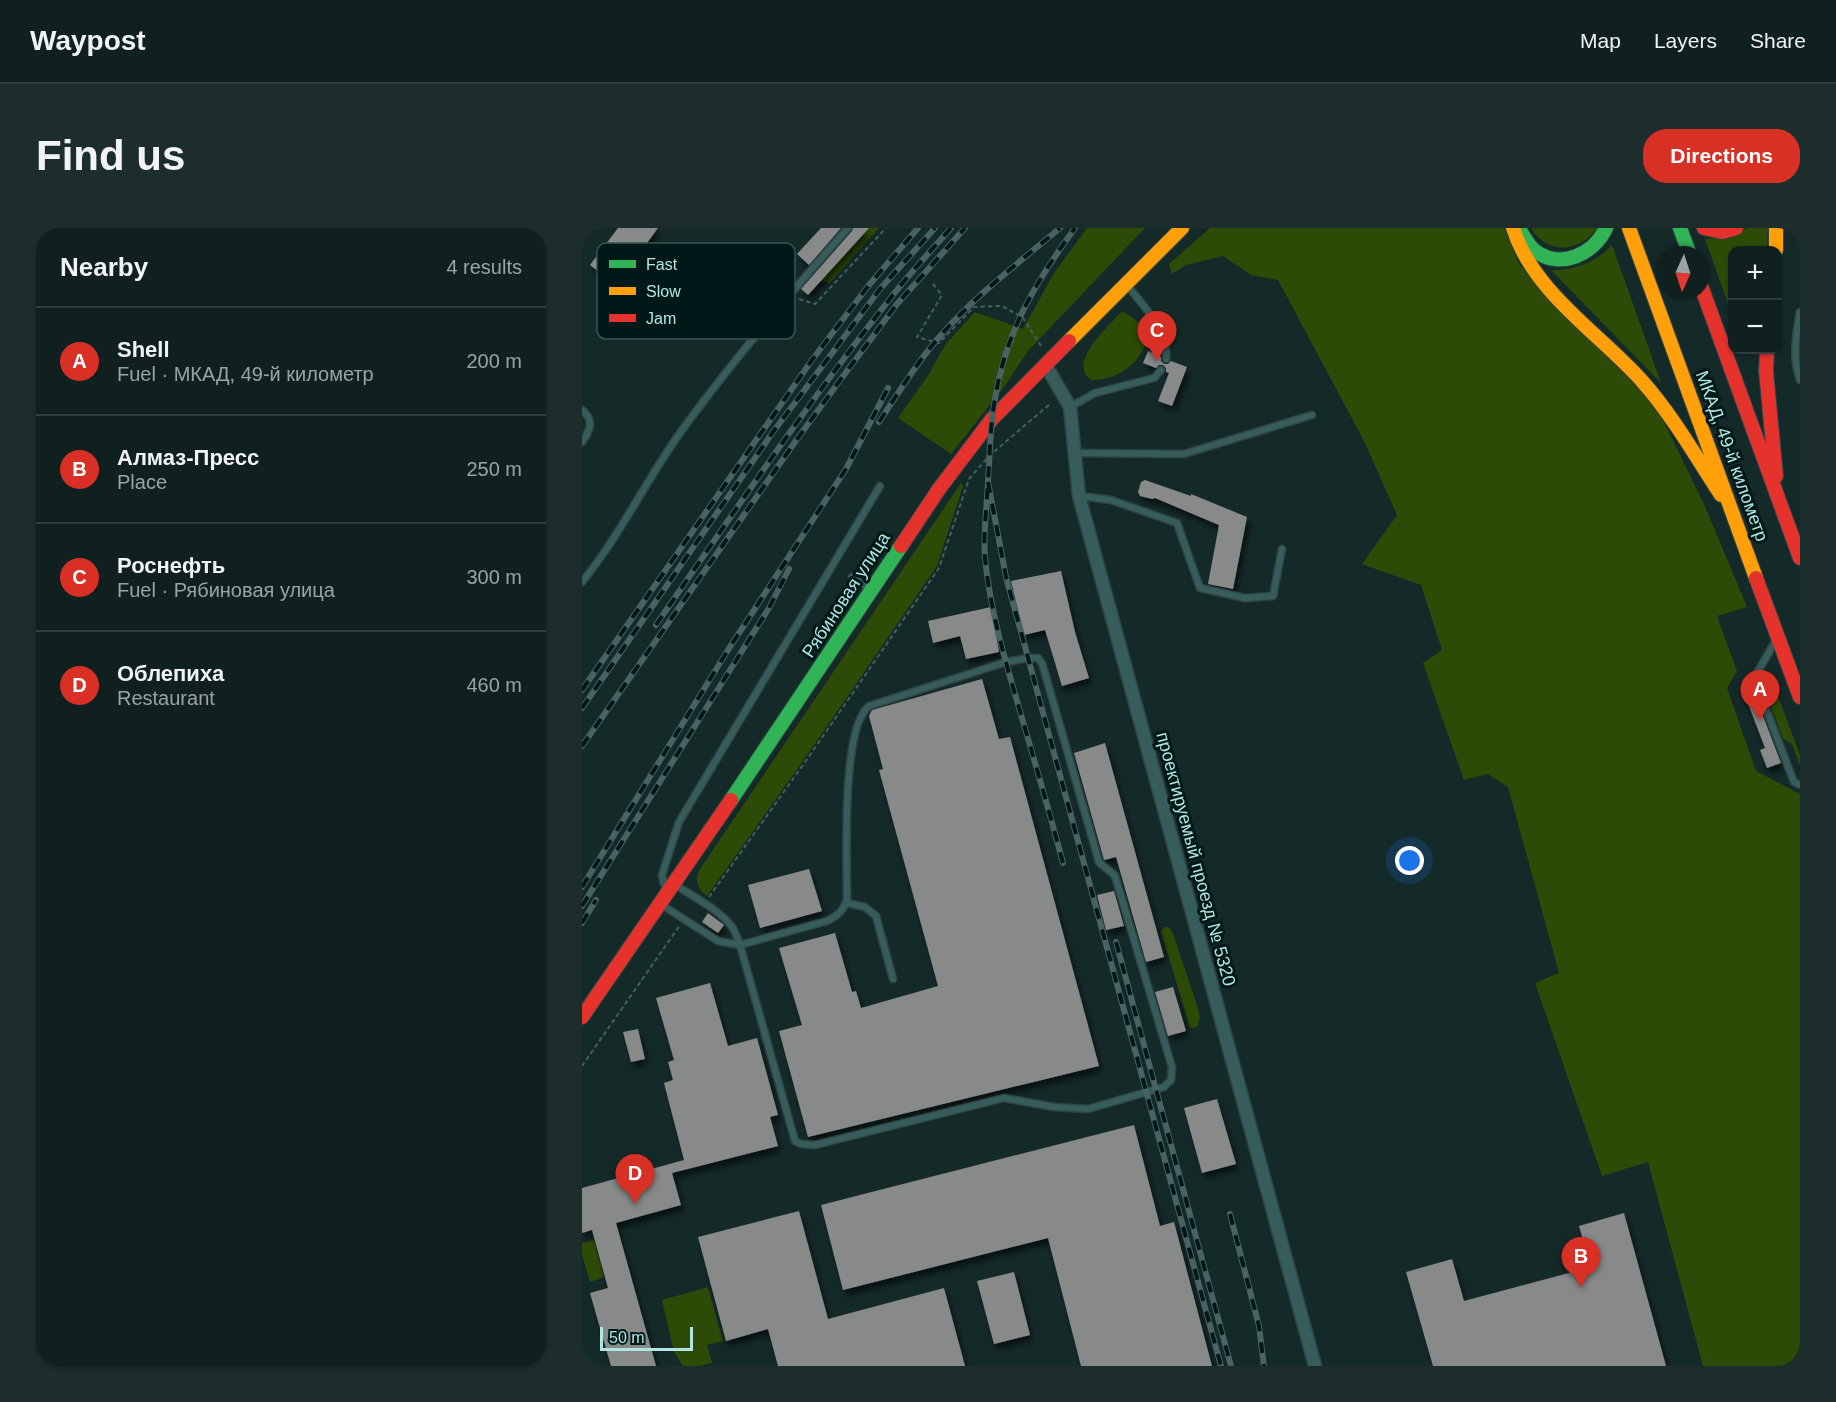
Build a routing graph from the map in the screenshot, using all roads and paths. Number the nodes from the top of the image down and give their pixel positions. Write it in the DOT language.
graph roads {
  1 [pos="848,228"];
  2 [pos="886,228"];
  3 [pos="1182,228"];
  4 [pos="1513,228"];
  5 [pos="1518,228"];
  6 [pos="1606,228"];
  7 [pos="1629,228"];
  8 [pos="1680,228"];
  9 [pos="1704,228"];
  10 [pos="1736,228"];
  11 [pos="1776,228"];
  12 [pos="1686,246"];
  13 [pos="1776,246"];
  14 [pos="1126,283"];
  15 [pos="933,284"];
  16 [pos="795,288"];
  17 [pos="795,298"];
  18 [pos="1706,300"];
  19 [pos="1800,313"];
  20 [pos="753,339"];
  21 [pos="1767,354"];
  22 [pos="1166,359"];
  23 [pos="1045,364"];
  24 [pos="1161,370"];
  25 [pos="1800,380"];
  26 [pos="1050,404"];
  27 [pos="1070,407"];
  28 [pos="582,410"];
  29 [pos="1312,415"];
  30 [pos="582,442"];
  31 [pos="1076,453"];
  32 [pos="880,486"];
  33 [pos="1777,495"];
  34 [pos="1079,496"];
  35 [pos="1731,508"];
  36 [pos="1282,549"];
  37 [pos="1800,558"];
  38 [pos="852,577"];
  39 [pos="582,582"];
  40 [pos="871,590"];
  41 [pos="1778,636"];
  42 [pos="1800,697"];
  43 [pos="1800,785"];
  44 [pos="672,888"];
  45 [pos="701,901"];
  46 [pos="847,903"];
  47 [pos="661,904"];
  48 [pos="684,919"];
  49 [pos="740,945"];
  50 [pos="893,979"];
  51 [pos="582,1017"];
  52 [pos="582,1066"];
  53 [pos="1315,1366"];
  1 -- 16 [label="lane"];
  2 -- 17 [label="path"];
  3 -- 14 [label="main road, Рябиновая улица"];
  4 -- 35 [label="main road"];
  5 -- 6 [label="main road"];
  7 -- 35 [label="main road, МКАД, 49-й километр"];
  8 -- 12 [label="main road"];
  9 -- 10 [label="main road"];
  11 -- 13 [label="main road"];
  14 -- 22 [label="lane"];
  14 -- 23 [label="main road, Рябиновая улица"];
  15 -- 23 [label="path"];
  18 -- 33 [label="main road, МКАД, 49-й километр"];
  19 -- 25 [label="lane"];
  20 -- 39 [label="lane"];
  21 -- 33 [label="main road"];
  23 -- 27 [label="street, проектируемый проезд № 5320"];
  23 -- 40 [label="main road, Рябиновая улица"];
  24 -- 27 [label="lane"];
  26 -- 45 [label="path"];
  27 -- 31 [label="street, проектируемый проезд № 5320"];
  28 -- 30 [label="lane"];
  29 -- 31 [label="lane"];
  31 -- 34 [label="street, проектируемый проезд № 5320"];
  32 -- 44 [label="lane"];
  33 -- 37 [label="main road, МКАД, 49-й километр"];
  34 -- 36 [label="lane"];
  34 -- 53 [label="street, проектируемый проезд № 5320"];
  35 -- 41 [label="main road, МКАД, 49-й километр"];
  38 -- 40 [label="lane"];
  40 -- 44 [label="main road, Рябиновая улица"];
  41 -- 42 [label="main road, МКАД, 49-й километр"];
  41 -- 43 [label="lane"];
  44 -- 45 [label="lane"];
  44 -- 47 [label="main road, Рябиновая улица"];
  45 -- 49 [label="lane"];
  46 -- 49 [label="lane"];
  46 -- 49 [label="lane"];
  46 -- 50 [label="lane"];
  47 -- 48 [label="lane"];
  47 -- 51 [label="main road, Рябиновая улица"];
  48 -- 49 [label="lane"];
  48 -- 52 [label="path"];
}
